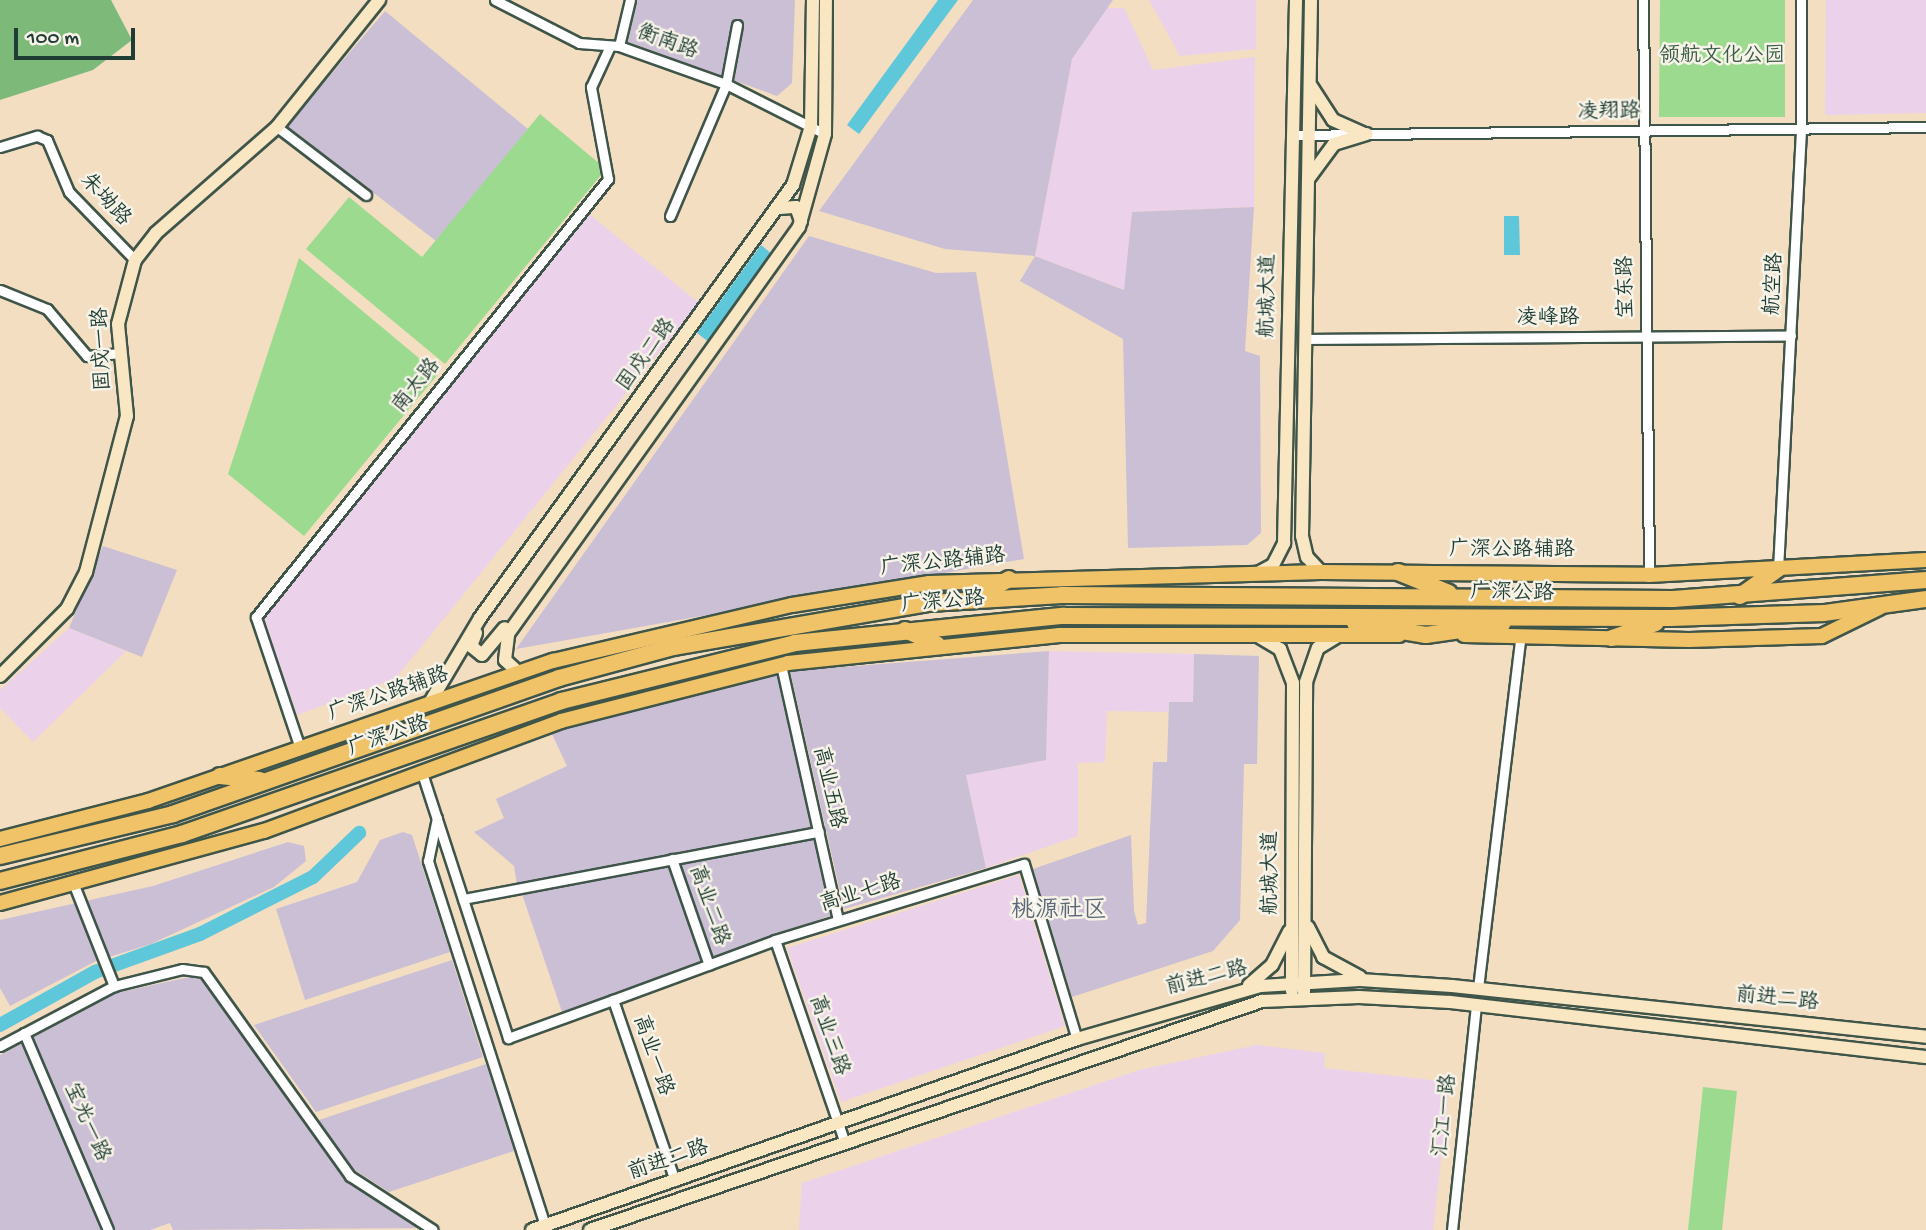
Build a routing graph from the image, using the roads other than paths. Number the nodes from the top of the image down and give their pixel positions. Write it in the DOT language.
graph roads {
  1 [pos="379,0"];
  2 [pos="495,0"];
  3 [pos="629,0"];
  4 [pos="813,0"];
  5 [pos="826,0"];
  6 [pos="1296,0"];
  7 [pos="1311,0"];
  8 [pos="1643,0"];
  9 [pos="1801,0"];
  10 [pos="737,25"];
  11 [pos="615,46"];
  12 [pos="1309,79"];
  13 [pos="726,84"];
  14 [pos="811,126"];
  15 [pos="277,127"];
  16 [pos="1926,127"];
  17 [pos="1801,128"];
  18 [pos="1645,131"];
  19 [pos="825,134"];
  20 [pos="1366,134"];
  21 [pos="1292,135"];
  22 [pos="1307,136"];
  23 [pos="0,147"];
  24 [pos="1307,192"];
  25 [pos="366,195"];
  26 [pos="780,208"];
  27 [pos="670,216"];
  28 [pos="801,222"];
  29 [pos="135,260"];
  30 [pos="0,290"];
  31 [pos="1791,336"];
  32 [pos="1646,337"];
  33 [pos="1305,339"];
  34 [pos="121,353"];
  35 [pos="1286,481"];
  36 [pos="1303,481"];
  37 [pos="1926,560"];
  38 [pos="1778,569"];
  39 [pos="515,570"];
  40 [pos="1321,572"];
  41 [pos="1398,572"];
  42 [pos="1649,575"];
  43 [pos="1250,576"];
  44 [pos="1009,579"];
  45 [pos="1926,580"];
  46 [pos="540,586"];
  47 [pos="1458,596"];
  48 [pos="1739,597"];
  49 [pos="1926,599"];
  50 [pos="970,600"];
  51 [pos="1885,605"];
  52 [pos="1311,616"];
  53 [pos="1549,617"];
  54 [pos="1670,618"];
  55 [pos="902,629"];
  56 [pos="1426,635"];
  57 [pos="1521,635"];
  58 [pos="1258,636"];
  59 [pos="1338,636"];
  60 [pos="1612,638"];
  61 [pos="937,644"];
  62 [pos="781,665"];
  63 [pos="519,673"];
  64 [pos="0,676"];
  65 [pos="429,704"];
  66 [pos="300,748"];
  67 [pos="421,770"];
  68 [pos="220,776"];
  69 [pos="266,781"];
  70 [pos="437,818"];
  71 [pos="818,832"];
  72 [pos="0,839"];
  73 [pos="0,856"];
  74 [pos="672,859"];
  75 [pos="0,881"];
  76 [pos="74,885"];
  77 [pos="463,899"];
  78 [pos="0,903"];
  79 [pos="1298,917"];
  80 [pos="838,920"];
  81 [pos="775,940"];
  82 [pos="709,965"];
  83 [pos="1377,981"];
  84 [pos="1298,984"];
  85 [pos="114,986"];
  86 [pos="1478,988"];
  87 [pos="1239,989"];
  88 [pos="1298,999"];
  89 [pos="613,1000"];
  90 [pos="1476,1005"];
  91 [pos="24,1033"];
  92 [pos="1926,1037"];
  93 [pos="1077,1039"];
  94 [pos="0,1046"];
  95 [pos="1926,1057"];
  96 [pos="839,1125"];
  97 [pos="845,1143"];
  98 [pos="675,1181"];
  99 [pos="545,1226"];
  100 [pos="432,1229"];
  101 [pos="108,1230"];
  102 [pos="532,1230"];
  103 [pos="590,1230"];
  104 [pos="1451,1230"];
  1 -- 15 [label="main road, 固戍一路"];
  2 -- 11 [label="street, 衡南路"];
  3 -- 11 [label="street"];
  4 -- 14 [label="main road, 固戍二路"];
  5 -- 19 [label="main road"];
  6 -- 21 [label="main road, 航城大道"];
  7 -- 12 [label="main road, 航城大道"];
  8 -- 18 [label="street, 宝东路"];
  9 -- 17 [label="street, 航空路"];
  10 -- 13 [label="street"];
  11 -- 13 [label="street, 衡南路"];
  11 -- 66 [label="street, 南太路"];
  12 -- 20 [label="main road"];
  12 -- 22 [label="main road, 航城大道"];
  13 -- 14 [label="street, 衡南路"];
  13 -- 27 [label="street"];
  14 -- 19 [label="street, 衡南路"];
  14 -- 26 [label="main road, 固戍二路"];
  15 -- 25 [label="street"];
  15 -- 29 [label="main road, 固戍一路"];
  16 -- 17 [label="street, 凌翔路"];
  17 -- 18 [label="street, 凌翔路"];
  17 -- 31 [label="street, 航空路"];
  18 -- 20 [label="street, 凌翔路"];
  18 -- 32 [label="street, 宝东路"];
  19 -- 28 [label="main road"];
  20 -- 22 [label="street, 凌翔路"];
  20 -- 24 [label="main road"];
  21 -- 22 [label="street, 凌翔路"];
  21 -- 35 [label="main road, 航城大道"];
  22 -- 24 [label="main road, 航城大道"];
  23 -- 29 [label="street, 朱坳路"];
  24 -- 33 [label="main road, 航城大道"];
  26 -- 28 [label="main road"];
  26 -- 39 [label="main road, 固戍二路"];
  28 -- 46 [label="main road"];
  29 -- 34 [label="main road, 固戍一路"];
  30 -- 34 [label="street"];
  31 -- 32 [label="street, 凌峰路"];
  31 -- 38 [label="street, 航空路"];
  32 -- 33 [label="street, 凌峰路"];
  32 -- 42 [label="street, 宝东路"];
  33 -- 36 [label="main road, 航城大道"];
  34 -- 64 [label="main road, 固戍一路"];
  35 -- 36 [label="main road"];
  35 -- 43 [label="main road, 航城大道"];
  36 -- 40 [label="main road, 航城大道"];
  37 -- 38 [label="main road, 广深公路辅路"];
  38 -- 42 [label="main road, 广深公路辅路"];
  38 -- 48 [label="highway"];
  39 -- 46 [label="main road"];
  39 -- 65 [label="main road, 固戍二路"];
  40 -- 41 [label="main road, 广深公路辅路"];
  40 -- 43 [label="main road, 广深公路辅路"];
  41 -- 42 [label="main road, 广深公路辅路"];
  41 -- 47 [label="highway"];
  43 -- 44 [label="main road, 广深公路辅路"];
  44 -- 50 [label="highway"];
  44 -- 63 [label="main road, 广深公路辅路"];
  45 -- 48 [label="highway, 广深公路"];
  46 -- 63 [label="main road"];
  47 -- 48 [label="highway, 广深公路"];
  47 -- 50 [label="highway, 广深公路"];
  49 -- 51 [label="highway, 广深公路"];
  50 -- 69 [label="highway, 广深公路"];
  51 -- 54 [label="highway, 广深公路"];
  51 -- 60 [label="main road"];
  52 -- 53 [label="highway, 广深公路"];
  52 -- 55 [label="highway, 广深公路"];
  52 -- 56 [label="highway"];
  53 -- 54 [label="highway, 广深公路"];
  53 -- 56 [label="highway"];
  54 -- 60 [label="highway"];
  55 -- 61 [label="highway"];
  55 -- 75 [label="highway, 广深公路"];
  56 -- 57 [label="main road"];
  56 -- 59 [label="main road"];
  57 -- 60 [label="main road"];
  57 -- 86 [label="street"];
  58 -- 59 [label="main road"];
  58 -- 61 [label="main road"];
  58 -- 79 [label="main road, 航城大道"];
  59 -- 79 [label="main road, 航城大道"];
  61 -- 62 [label="main road"];
  62 -- 67 [label="main road"];
  62 -- 71 [label="street, 高业五路"];
  63 -- 65 [label="main road, 广深公路辅路"];
  65 -- 66 [label="main road, 广深公路辅路"];
  66 -- 68 [label="main road, 广深公路辅路"];
  67 -- 70 [label="street"];
  67 -- 76 [label="main road"];
  68 -- 69 [label="highway"];
  68 -- 72 [label="main road, 广深公路辅路"];
  69 -- 73 [label="highway, 广深公路"];
  70 -- 77 [label="street"];
  70 -- 99 [label="street"];
  71 -- 74 [label="street"];
  71 -- 80 [label="street, 高业五路"];
  74 -- 77 [label="street"];
  74 -- 82 [label="street, 高业二路"];
  76 -- 78 [label="main road"];
  76 -- 85 [label="street"];
  77 -- 89 [label="street"];
  79 -- 83 [label="main road"];
  79 -- 84 [label="main road, 航城大道"];
  79 -- 87 [label="main road"];
  80 -- 81 [label="street, 高业七路"];
  80 -- 93 [label="street, 高业七路"];
  81 -- 82 [label="street, 高业七路"];
  81 -- 96 [label="street, 高业三路"];
  82 -- 89 [label="street, 高业一路"];
  83 -- 84 [label="main road, 前进二路"];
  83 -- 86 [label="main road, 前进二路"];
  84 -- 87 [label="main road, 前进二路"];
  84 -- 88 [label="main road, 航城大道"];
  85 -- 91 [label="street"];
  85 -- 100 [label="street"];
  86 -- 92 [label="main road, 前进二路"];
  87 -- 93 [label="main road, 前进二路"];
  88 -- 90 [label="main road, 前进二路"];
  88 -- 97 [label="main road, 前进二路"];
  89 -- 98 [label="street, 高业一路"];
  90 -- 95 [label="main road, 前进二路"];
  90 -- 104 [label="street, 汇江一路"];
  91 -- 94 [label="street"];
  91 -- 101 [label="street, 宝光一路"];
  93 -- 96 [label="main road, 前进二路"];
  96 -- 97 [label="street, 高业三路"];
  96 -- 98 [label="main road, 前进二路"];
  97 -- 103 [label="main road, 前进二路"];
  98 -- 99 [label="main road, 前进二路"];
  99 -- 102 [label="main road, 前进二路"];
}
